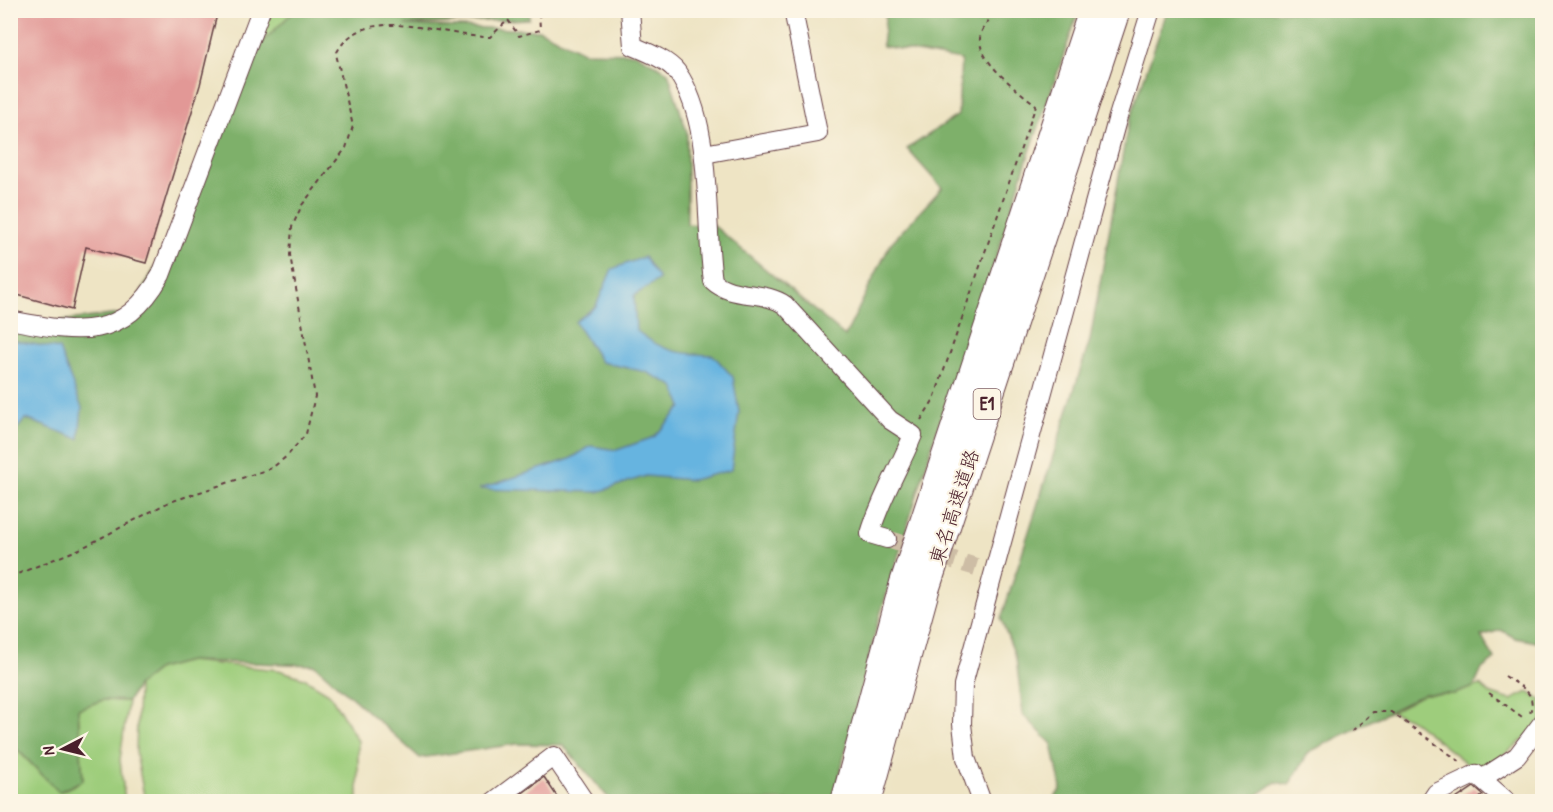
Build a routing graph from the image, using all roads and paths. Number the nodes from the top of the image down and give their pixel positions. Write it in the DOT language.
graph roads {
  1 [pos="261,10"];
  2 [pos="539,10"];
  3 [pos="630,10"];
  4 [pos="794,10"];
  5 [pos="998,10"];
  6 [pos="1092,10"];
  7 [pos="1117,10"];
  8 [pos="1151,10"];
  9 [pos="704,154"];
  10 [pos="10,320"];
  11 [pos="913,435"];
  12 [pos="1542,452"];
  13 [pos="1542,506"];
  14 [pos="887,539"];
  15 [pos="10,577"];
  16 [pos="1505,676"];
  17 [pos="1489,693"];
  18 [pos="1542,723"];
  19 [pos="1352,731"];
  20 [pos="1479,776"];
  21 [pos="1453,794"];
  22 [pos="493,801"];
  23 [pos="585,801"];
  24 [pos="844,801"];
  25 [pos="868,801"];
  26 [pos="981,801"];
  27 [pos="1293,801"];
  28 [pos="1328,801"];
  29 [pos="1430,801"];
  30 [pos="1508,801"];
  1 -- 10 [label="street"];
  2 -- 15 [label="path"];
  3 -- 9 [label="street"];
  4 -- 9 [label="street"];
  5 -- 11 [label="path"];
  6 -- 24 [label="highway, 東名高速道路 / E1"];
  7 -- 25 [label="highway, 東名高速道路 / E1"];
  8 -- 26 [label="street"];
  9 -- 11 [label="street"];
  11 -- 14 [label="street"];
  12 -- 13 [label="path"];
  16 -- 17 [label="path"];
  18 -- 20 [label="street"];
  19 -- 20 [label="path"];
  20 -- 21 [label="street"];
  20 -- 30 [label="street"];
  21 -- 29 [label="street"];
  22 -- 23 [label="street"];
  27 -- 28 [label="path"];
}
